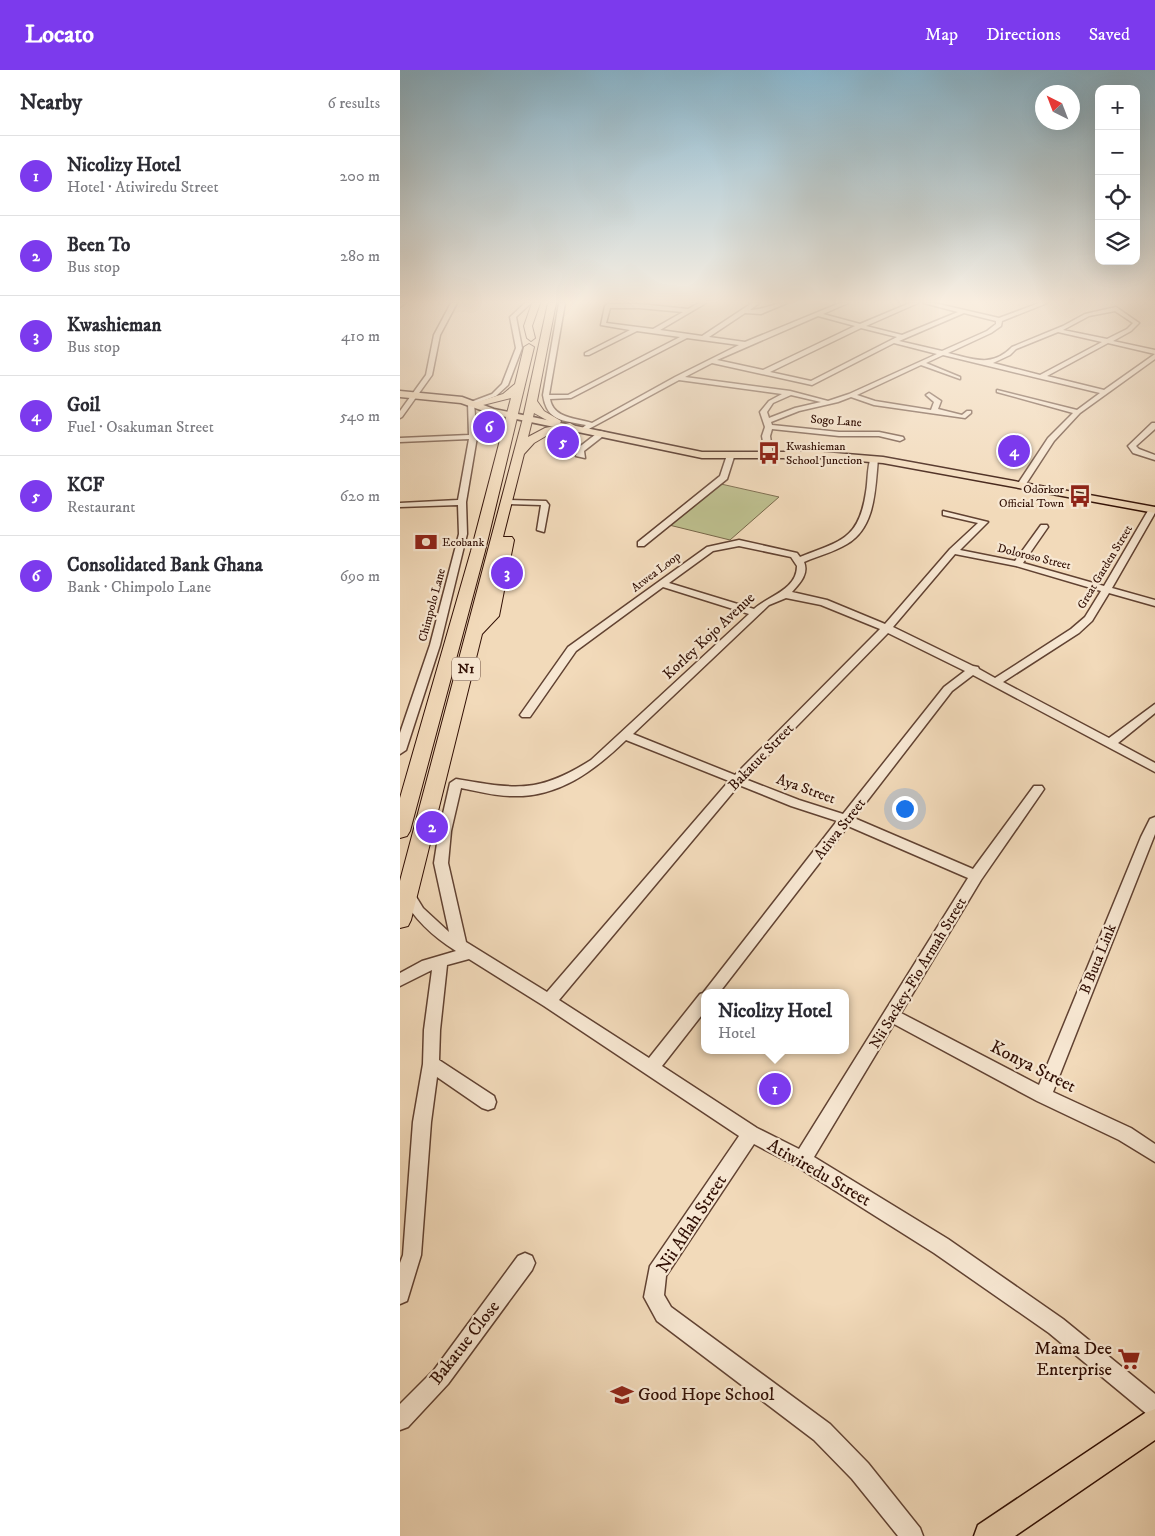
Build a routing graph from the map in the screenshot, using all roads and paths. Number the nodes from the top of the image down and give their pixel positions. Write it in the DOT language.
graph roads {
  1 [pos="430,371"];
  2 [pos="510,371"];
  3 [pos="523,371"];
  4 [pos="537,371"];
  5 [pos="550,371"];
  6 [pos="618,371"];
  7 [pos="690,371"];
  8 [pos="836,371"];
  9 [pos="906,371"];
  10 [pos="942,371"];
  11 [pos="1023,371"];
  12 [pos="1050,371"];
  13 [pos="1133,371"];
  14 [pos="765,372"];
  15 [pos="1041,376"];
  16 [pos="677,378"];
  17 [pos="958,378"];
  18 [pos="520,385"];
  19 [pos="999,391"];
  20 [pos="1104,392"];
  21 [pos="790,393"];
  22 [pos="400,394"];
  23 [pos="415,395"];
  24 [pos="851,395"];
  25 [pos="929,395"];
  26 [pos="546,397"];
  27 [pos="530,401"];
  28 [pos="830,402"];
  29 [pos="477,404"];
  30 [pos="935,411"];
  31 [pos="969,412"];
  32 [pos="1078,412"];
  33 [pos="400,416"];
  34 [pos="511,417"];
  35 [pos="528,417"];
  36 [pos="556,422"];
  37 [pos="768,424"];
  38 [pos="1155,425"];
  39 [pos="581,427"];
  40 [pos="604,433"];
  41 [pos="473,437"];
  42 [pos="900,439"];
  43 [pos="400,440"];
  44 [pos="519,453"];
  45 [pos="582,456"];
  46 [pos="769,456"];
  47 [pos="730,457"];
  48 [pos="1155,458"];
  49 [pos="874,459"];
  50 [pos="1021,485"];
  51 [pos="462,502"];
  52 [pos="506,502"];
  53 [pos="400,505"];
  54 [pos="1154,509"];
  55 [pos="946,513"];
  56 [pos="1044,527"];
  57 [pos="541,530"];
  58 [pos="641,544"];
  59 [pos="953,551"];
  60 [pos="800,560"];
  61 [pos="1017,564"];
  62 [pos="662,584"];
  63 [pos="1108,589"];
  64 [pos="784,595"];
  65 [pos="1155,603"];
  66 [pos="756,613"];
  67 [pos="887,628"];
  68 [pos="974,670"];
  69 [pos="997,681"];
  70 [pos="1155,707"];
  71 [pos="526,715"];
  72 [pos="624,735"];
  73 [pos="1109,744"];
  74 [pos="400,750"];
  75 [pos="1155,768"];
  76 [pos="737,780"];
  77 [pos="1038,789"];
  78 [pos="406,796"];
  79 [pos="847,820"];
  80 [pos="1155,822"];
  81 [pos="400,831"];
  82 [pos="976,876"];
  83 [pos="406,894"];
  84 [pos="400,920"];
  85 [pos="465,949"];
  86 [pos="440,962"];
  87 [pos="400,980"];
  88 [pos="713,989"];
  89 [pos="549,1001"];
  90 [pos="701,1004"];
  91 [pos="892,1016"];
  92 [pos="431,1064"];
  93 [pos="651,1068"];
  94 [pos="1043,1096"];
  95 [pos="488,1102"];
  96 [pos="751,1134"];
  97 [pos="1155,1152"];
  98 [pos="802,1160"];
  99 [pos="525,1263"];
  100 [pos="400,1294"];
  101 [pos="1155,1408"];
  102 [pos="400,1418"];
  103 [pos="1155,1423"];
  104 [pos="912,1536"];
  105 [pos="989,1536"];
  1 -- 23 [label="street"];
  2 -- 29 [label="street"];
  3 -- 18 [label="highway, N1"];
  4 -- 27 [label="highway, N1"];
  5 -- 26 [label="street"];
  6 -- 26 [label="street"];
  7 -- 16 [label="street"];
  8 -- 14 [label="street"];
  9 -- 24 [label="street"];
  10 -- 17 [label="street"];
  11 -- 15 [label="street"];
  12 -- 15 [label="street"];
  13 -- 20 [label="street"];
  15 -- 20 [label="street"];
  16 -- 21 [label="street"];
  16 -- 39 [label="street"];
  18 -- 29 [label="highway"];
  18 -- 34 [label="highway, N1"];
  19 -- 32 [label="street"];
  20 -- 32 [label="street"];
  21 -- 28 [label="street"];
  21 -- 37 [label="street"];
  22 -- 23 [label="main road"];
  23 -- 29 [label="main road"];
  23 -- 33 [label="street"];
  24 -- 28 [label="street"];
  24 -- 30 [label="street"];
  25 -- 30 [label="street"];
  26 -- 39 [label="street"];
  27 -- 35 [label="highway, N1"];
  27 -- 36 [label="highway"];
  28 -- 37 [label="street"];
  29 -- 34 [label="highway"];
  29 -- 41 [label="street, Chimpolo Lane"];
  30 -- 31 [label="street"];
  32 -- 50 [label="street"];
  34 -- 35 [label="main road"];
  34 -- 78 [label="highway, N1"];
  35 -- 36 [label="main road"];
  35 -- 39 [label="main road"];
  35 -- 44 [label="highway, N1"];
  36 -- 39 [label="main road"];
  37 -- 42 [label="street, Sogo Lane"];
  37 -- 46 [label="street"];
  38 -- 48 [label="street"];
  39 -- 40 [label="main road"];
  39 -- 44 [label="highway"];
  40 -- 45 [label="street"];
  40 -- 47 [label="main road"];
  41 -- 43 [label="street"];
  41 -- 51 [label="street, Chimpolo Lane"];
  44 -- 52 [label="highway, N1"];
  46 -- 47 [label="main road"];
  46 -- 49 [label="main road"];
  47 -- 58 [label="street"];
  49 -- 50 [label="main road"];
  49 -- 60 [label="street"];
  50 -- 54 [label="main road"];
  51 -- 53 [label="street"];
  51 -- 74 [label="street, Chimpolo Lane"];
  52 -- 57 [label="street"];
  52 -- 83 [label="highway, N1"];
  54 -- 63 [label="street, Great Garden Street"];
  55 -- 59 [label="street, Bakatue Street"];
  56 -- 61 [label="street"];
  59 -- 61 [label="street, Doloroso Street"];
  59 -- 67 [label="street, Bakatue Street"];
  60 -- 62 [label="street, Atwea Loop"];
  60 -- 64 [label="street"];
  61 -- 63 [label="street, Doloroso Street"];
  62 -- 66 [label="street"];
  62 -- 71 [label="street, Atwea Loop"];
  63 -- 65 [label="street, Doloroso Street"];
  63 -- 69 [label="street, Great Garden Street"];
  64 -- 66 [label="street, Korley Kojo Avenue"];
  64 -- 67 [label="street"];
  66 -- 72 [label="street, Korley Kojo Avenue"];
  67 -- 68 [label="street"];
  67 -- 76 [label="street, Bakatue Street"];
  68 -- 69 [label="street"];
  68 -- 79 [label="street, Atiwa Street"];
  69 -- 73 [label="street"];
  70 -- 73 [label="street"];
  72 -- 76 [label="street, Aya Street"];
  72 -- 85 [label="street, Korley Kojo Avenue"];
  73 -- 75 [label="street"];
  76 -- 79 [label="street, Aya Street"];
  76 -- 89 [label="street, Bakatue Street"];
  77 -- 82 [label="street, Nii Sackey-Fio Armah Street"];
  78 -- 81 [label="highway, N1"];
  79 -- 82 [label="street, Aya Street"];
  79 -- 88 [label="street, Atiwa Street"];
  80 -- 94 [label="street, B Buta Link"];
  82 -- 91 [label="street, Nii Sackey-Fio Armah Street"];
  83 -- 84 [label="highway, N1"];
  83 -- 85 [label="street, Atiwiredu Street"];
  85 -- 86 [label="street"];
  85 -- 89 [label="street, Atiwiredu Street"];
  86 -- 87 [label="street"];
  86 -- 92 [label="street"];
  89 -- 93 [label="street, Atiwiredu Street"];
  90 -- 93 [label="street"];
  91 -- 94 [label="street, Konya Street"];
  91 -- 98 [label="street, Nii Sackey-Fio Armah Street"];
  92 -- 95 [label="street"];
  92 -- 100 [label="street"];
  93 -- 96 [label="street, Atiwiredu Street"];
  94 -- 97 [label="street, Konya Street"];
  96 -- 98 [label="street, Atiwiredu Street"];
  96 -- 104 [label="street, Nii Aflah Street"];
  98 -- 101 [label="street, Atiwiredu Street"];
  99 -- 102 [label="street, Bakatue Close"];
  103 -- 105 [label="main road"];
}
